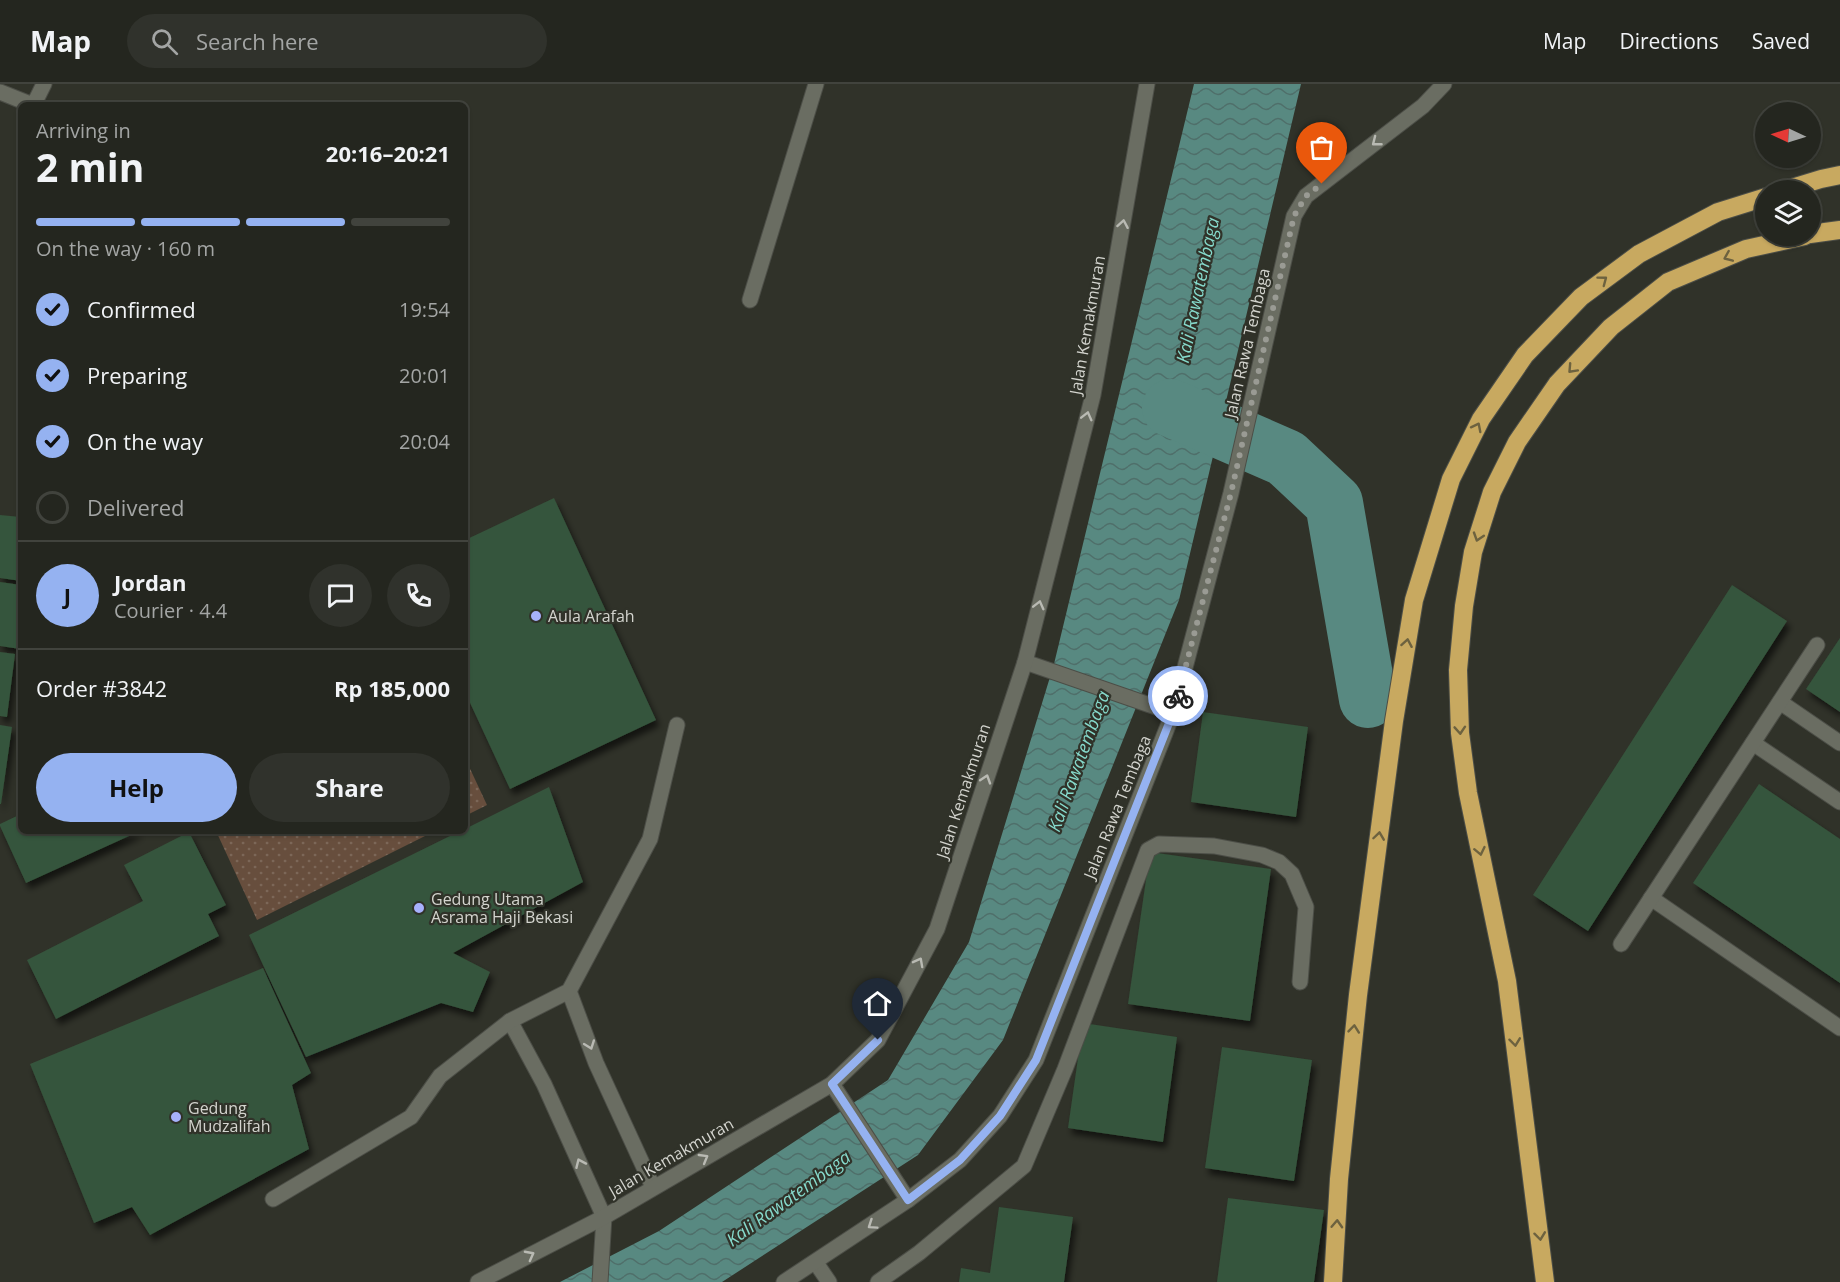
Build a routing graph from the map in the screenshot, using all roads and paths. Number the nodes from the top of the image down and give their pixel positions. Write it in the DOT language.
graph roads {
  1 [pos="44,84"];
  2 [pos="816,84"];
  3 [pos="1148,84"];
  4 [pos="1444,84"];
  5 [pos="0,92"];
  6 [pos="25,102"];
  7 [pos="35,102"];
  8 [pos="1840,175"];
  9 [pos="1818,180"];
  10 [pos="1755,200"];
  11 [pos="1840,230"];
  12 [pos="1821,233"];
  13 [pos="1760,246"];
  14 [pos="750,300"];
  15 [pos="1817,645"];
  16 [pos="1031,664"];
  17 [pos="1780,702"];
  18 [pos="1167,711"];
  19 [pos="677,725"];
  20 [pos="1753,743"];
  21 [pos="1840,743"];
  22 [pos="1840,802"];
  23 [pos="1651,898"];
  24 [pos="1621,944"];
  25 [pos="1299,982"];
  26 [pos="569,991"];
  27 [pos="510,1021"];
  28 [pos="1840,1028"];
  29 [pos="832,1084"];
  30 [pos="653,1187"];
  31 [pos="273,1199"];
  32 [pos="908,1200"];
  33 [pos="604,1217"];
  34 [pos="816,1263"];
  35 [pos="478,1282"];
  36 [pos="600,1282"];
  37 [pos="784,1282"];
  38 [pos="829,1282"];
  39 [pos="878,1282"];
  40 [pos="1333,1282"];
  41 [pos="1545,1282"];
  1 -- 7 [label="street"];
  2 -- 14 [label="street"];
  16 -- 3 [label="street, Jalan Kemakmuran, one-way"];
  4 -- 18 [label="street, Jalan Rawa Tembaga, one-way"];
  5 -- 6 [label="street"];
  8 -- 9 [label="highway"];
  40 -- 10 [label="highway, one-way"];
  11 -- 12 [label="highway"];
  13 -- 41 [label="highway, one-way"];
  15 -- 17 [label="street"];
  16 -- 18 [label="street"];
  29 -- 16 [label="street, Jalan Kemakmuran, one-way"];
  17 -- 20 [label="street"];
  17 -- 21 [label="street"];
  18 -- 32 [label="street, Jalan Rawa Tembaga"];
  19 -- 26 [label="street"];
  20 -- 22 [label="street"];
  20 -- 23 [label="street"];
  23 -- 24 [label="street"];
  23 -- 28 [label="street"];
  25 -- 39 [label="street"];
  26 -- 27 [label="street"];
  26 -- 30 [label="street, one-way"];
  27 -- 31 [label="street"];
  33 -- 27 [label="street, one-way"];
  30 -- 29 [label="street, Jalan Kemakmuran, one-way"];
  29 -- 32 [label="street"];
  30 -- 33 [label="street, Jalan Kemakmuran"];
  32 -- 34 [label="street, Jalan Rawa Tembaga, one-way"];
  35 -- 33 [label="street, Jalan Kemakmuran, one-way"];
  33 -- 36 [label="street"];
  34 -- 37 [label="street, Jalan Rawa Tembaga"];
  34 -- 38 [label="street"];
}
